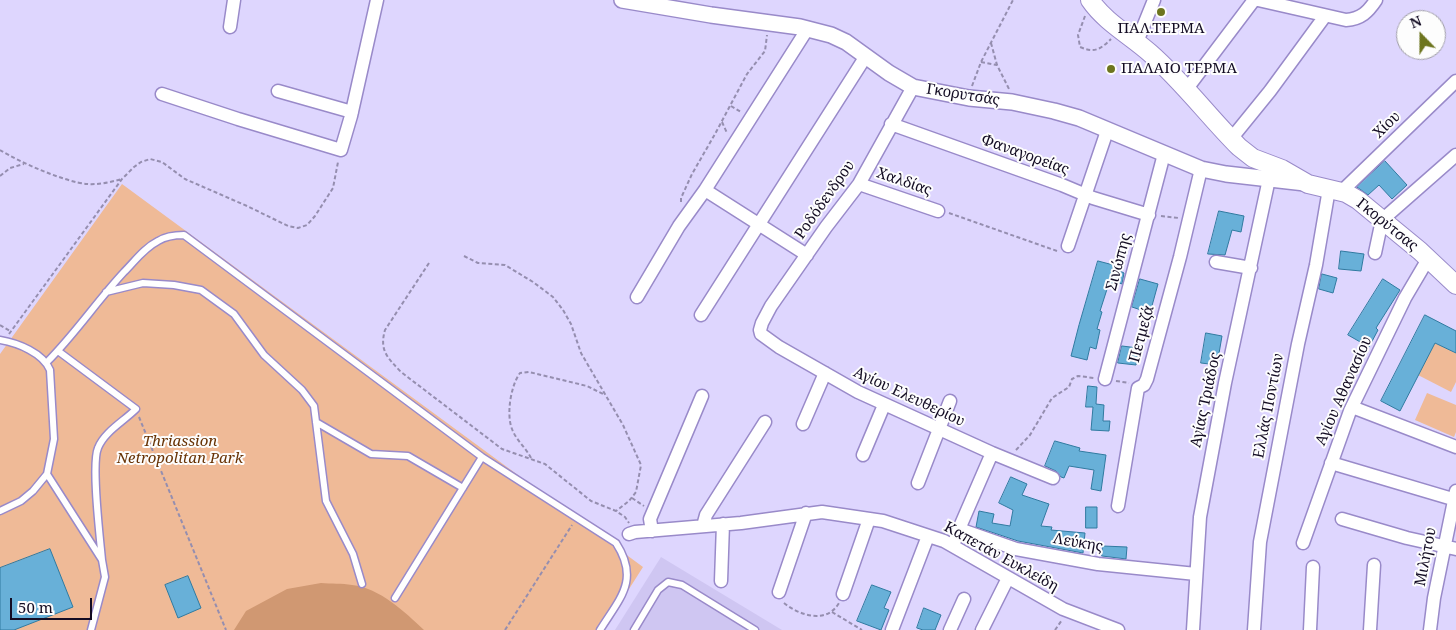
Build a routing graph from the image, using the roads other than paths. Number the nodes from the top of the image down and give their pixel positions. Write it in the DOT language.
graph roads {
  1 [pos="234,0"];
  2 [pos="377,0"];
  3 [pos="622,0"];
  4 [pos="1154,0"];
  5 [pos="1254,0"];
  6 [pos="1258,0"];
  7 [pos="1316,0"];
  8 [pos="1376,0"];
  9 [pos="1091,2"];
  10 [pos="1319,14"];
  11 [pos="230,27"];
  12 [pos="808,28"];
  13 [pos="1137,42"];
  14 [pos="866,56"];
  15 [pos="1456,81"];
  16 [pos="913,87"];
  17 [pos="278,90"];
  18 [pos="1186,90"];
  19 [pos="162,94"];
  20 [pos="352,112"];
  21 [pos="891,124"];
  22 [pos="1107,131"];
  23 [pos="1231,139"];
  24 [pos="1164,154"];
  25 [pos="1456,155"];
  26 [pos="1201,168"];
  27 [pos="1269,179"];
  28 [pos="859,184"];
  29 [pos="1308,184"];
  30 [pos="705,190"];
  31 [pos="1335,191"];
  32 [pos="1087,196"];
  33 [pos="938,211"];
  34 [pos="1149,215"];
  35 [pos="1382,220"];
  36 [pos="759,225"];
  37 [pos="1068,246"];
  38 [pos="1375,253"];
  39 [pos="807,255"];
  40 [pos="1428,258"];
  41 [pos="1216,262"];
  42 [pos="1251,268"];
  43 [pos="1456,285"];
  44 [pos="105,292"];
  45 [pos="637,297"];
  46 [pos="701,315"];
  47 [pos="760,330"];
  48 [pos="2,340"];
  49 [pos="58,351"];
  50 [pos="47,362"];
  51 [pos="825,373"];
  52 [pos="1105,379"];
  53 [pos="702,396"];
  54 [pos="950,401"];
  55 [pos="884,405"];
  56 [pos="1352,407"];
  57 [pos="316,422"];
  58 [pos="765,422"];
  59 [pos="803,424"];
  60 [pos="939,430"];
  61 [pos="1456,447"];
  62 [pos="992,453"];
  63 [pos="863,454"];
  64 [pos="482,457"];
  65 [pos="1331,463"];
  66 [pos="48,474"];
  67 [pos="1053,478"];
  68 [pos="918,482"];
  69 [pos="463,488"];
  70 [pos="1455,497"];
  71 [pos="1118,506"];
  72 [pos="0,511"];
  73 [pos="806,513"];
  74 [pos="869,518"];
  75 [pos="1342,519"];
  76 [pos="724,524"];
  77 [pos="703,526"];
  78 [pos="959,529"];
  79 [pos="652,530"];
  80 [pos="632,533"];
  81 [pos="928,536"];
  82 [pos="1302,543"];
  83 [pos="953,546"];
  84 [pos="1451,547"];
  85 [pos="102,560"];
  86 [pos="1374,565"];
  87 [pos="1313,567"];
  88 [pos="1196,574"];
  89 [pos="1008,578"];
  90 [pos="721,581"];
  91 [pos="362,584"];
  92 [pos="779,592"];
  93 [pos="843,594"];
  94 [pos="395,598"];
  95 [pos="964,599"];
  96 [pos="91,630"];
  97 [pos="600,630"];
  98 [pos="634,630"];
  99 [pos="755,630"];
  100 [pos="892,630"];
  101 [pos="950,630"];
  102 [pos="982,630"];
  103 [pos="1118,630"];
  104 [pos="1193,630"];
  105 [pos="1254,630"];
  106 [pos="1310,630"];
  107 [pos="1370,630"];
  108 [pos="1430,630"];
  1 -- 11 [label="street"];
  2 -- 20 [label="street"];
  3 -- 12 [label="street, Γκορυτσάς"];
  4 -- 13 [label="street"];
  5 -- 18 [label="street"];
  6 -- 10 [label="street"];
  7 -- 10 [label="street"];
  8 -- 10 [label="street"];
  9 -- 13 [label="main road, Γκορύτσας"];
  10 -- 23 [label="street"];
  12 -- 14 [label="street, Γκορυτσάς"];
  12 -- 30 [label="street"];
  13 -- 18 [label="main road, Γκορύτσας"];
  14 -- 16 [label="street, Γκορυτσάς"];
  14 -- 36 [label="street"];
  15 -- 31 [label="street, Χίου"];
  16 -- 21 [label="street, Ροδόδενδρου"];
  16 -- 22 [label="street, Γκορυτσάς"];
  17 -- 20 [label="street"];
  18 -- 23 [label="main road, Γκορύτσας"];
  19 -- 20 [label="street"];
  21 -- 28 [label="street, Ροδόδενδρου"];
  21 -- 32 [label="street, Φαναγορείας"];
  22 -- 24 [label="street, Γκορυτσάς"];
  22 -- 32 [label="street"];
  23 -- 29 [label="main road, Γκορύτσας"];
  24 -- 26 [label="street, Γκορυτσάς"];
  24 -- 34 [label="street, Σινώπης"];
  25 -- 35 [label="street"];
  26 -- 27 [label="street, Γκορυτσάς"];
  26 -- 71 [label="street, Πετμεζά"];
  27 -- 29 [label="street, Γκορυτσάς"];
  27 -- 42 [label="street, Αγίας Τριάδος"];
  28 -- 33 [label="street, Χαλδίας"];
  28 -- 39 [label="street, Ροδόδενδρου"];
  29 -- 31 [label="main road, Γκορύτσας"];
  30 -- 36 [label="street"];
  30 -- 45 [label="street"];
  31 -- 35 [label="main road, Γκορύτσας"];
  31 -- 105 [label="street, Ελλάς Ποντίων"];
  32 -- 34 [label="street, Φαναγορείας"];
  32 -- 37 [label="street"];
  34 -- 52 [label="street, Σινώπης"];
  35 -- 38 [label="street"];
  35 -- 40 [label="main road, Γκορύτσας"];
  36 -- 39 [label="street"];
  36 -- 46 [label="street"];
  39 -- 47 [label="street, Ροδόδενδρου"];
  40 -- 43 [label="main road, Γκορύτσας"];
  40 -- 56 [label="street, Αγίου Αθανασίου"];
  41 -- 42 [label="street"];
  42 -- 88 [label="street, Αγίας Τριάδος"];
  44 -- 49 [label="lane"];
  44 -- 57 [label="lane"];
  44 -- 64 [label="lane"];
  47 -- 51 [label="street, Αγίου Ελευθερίου"];
  48 -- 50 [label="lane"];
  49 -- 50 [label="lane"];
  49 -- 85 [label="lane"];
  50 -- 66 [label="lane"];
  51 -- 55 [label="street, Αγίου Ελευθερίου"];
  51 -- 59 [label="street"];
  53 -- 79 [label="street"];
  54 -- 60 [label="street"];
  55 -- 60 [label="street, Αγίου Ελευθερίου"];
  55 -- 63 [label="street"];
  56 -- 61 [label="street"];
  56 -- 65 [label="street, Αγίου Αθανασίου"];
  57 -- 69 [label="lane"];
  57 -- 91 [label="lane"];
  58 -- 77 [label="street"];
  60 -- 62 [label="street, Αγίου Ελευθερίου"];
  60 -- 68 [label="street"];
  62 -- 67 [label="street, Αγίου Ελευθερίου"];
  62 -- 78 [label="street"];
  64 -- 69 [label="lane"];
  64 -- 97 [label="lane"];
  65 -- 70 [label="street"];
  65 -- 82 [label="street, Αγίου Αθανασίου"];
  66 -- 72 [label="lane"];
  66 -- 85 [label="lane"];
  69 -- 94 [label="lane"];
  70 -- 84 [label="street, Μιλήτου"];
  73 -- 74 [label="street, Καπετάν Ευκλείδη"];
  73 -- 76 [label="street, Καπετάν Ευκλείδη"];
  73 -- 92 [label="street"];
  74 -- 81 [label="street, Καπετάν Ευκλείδη"];
  74 -- 93 [label="street"];
  75 -- 84 [label="street"];
  76 -- 77 [label="street, Καπετάν Ευκλείδη"];
  76 -- 90 [label="street"];
  77 -- 79 [label="street, Καπετάν Ευκλείδη"];
  78 -- 83 [label="street"];
  78 -- 88 [label="street, Λεύκης"];
  79 -- 80 [label="street, Καπετάν Ευκλείδη"];
  81 -- 83 [label="street, Καπετάν Ευκλείδη"];
  81 -- 100 [label="street"];
  83 -- 89 [label="street, Καπετάν Ευκλείδη"];
  84 -- 108 [label="street, Μιλήτου"];
  85 -- 96 [label="lane"];
  86 -- 107 [label="street"];
  87 -- 106 [label="street"];
  88 -- 104 [label="street, Αγίας Τριάδος"];
  89 -- 102 [label="street"];
  89 -- 103 [label="street, Καπετάν Ευκλείδη"];
  95 -- 101 [label="street"];
  98 -- 99 [label="lane"];
}
